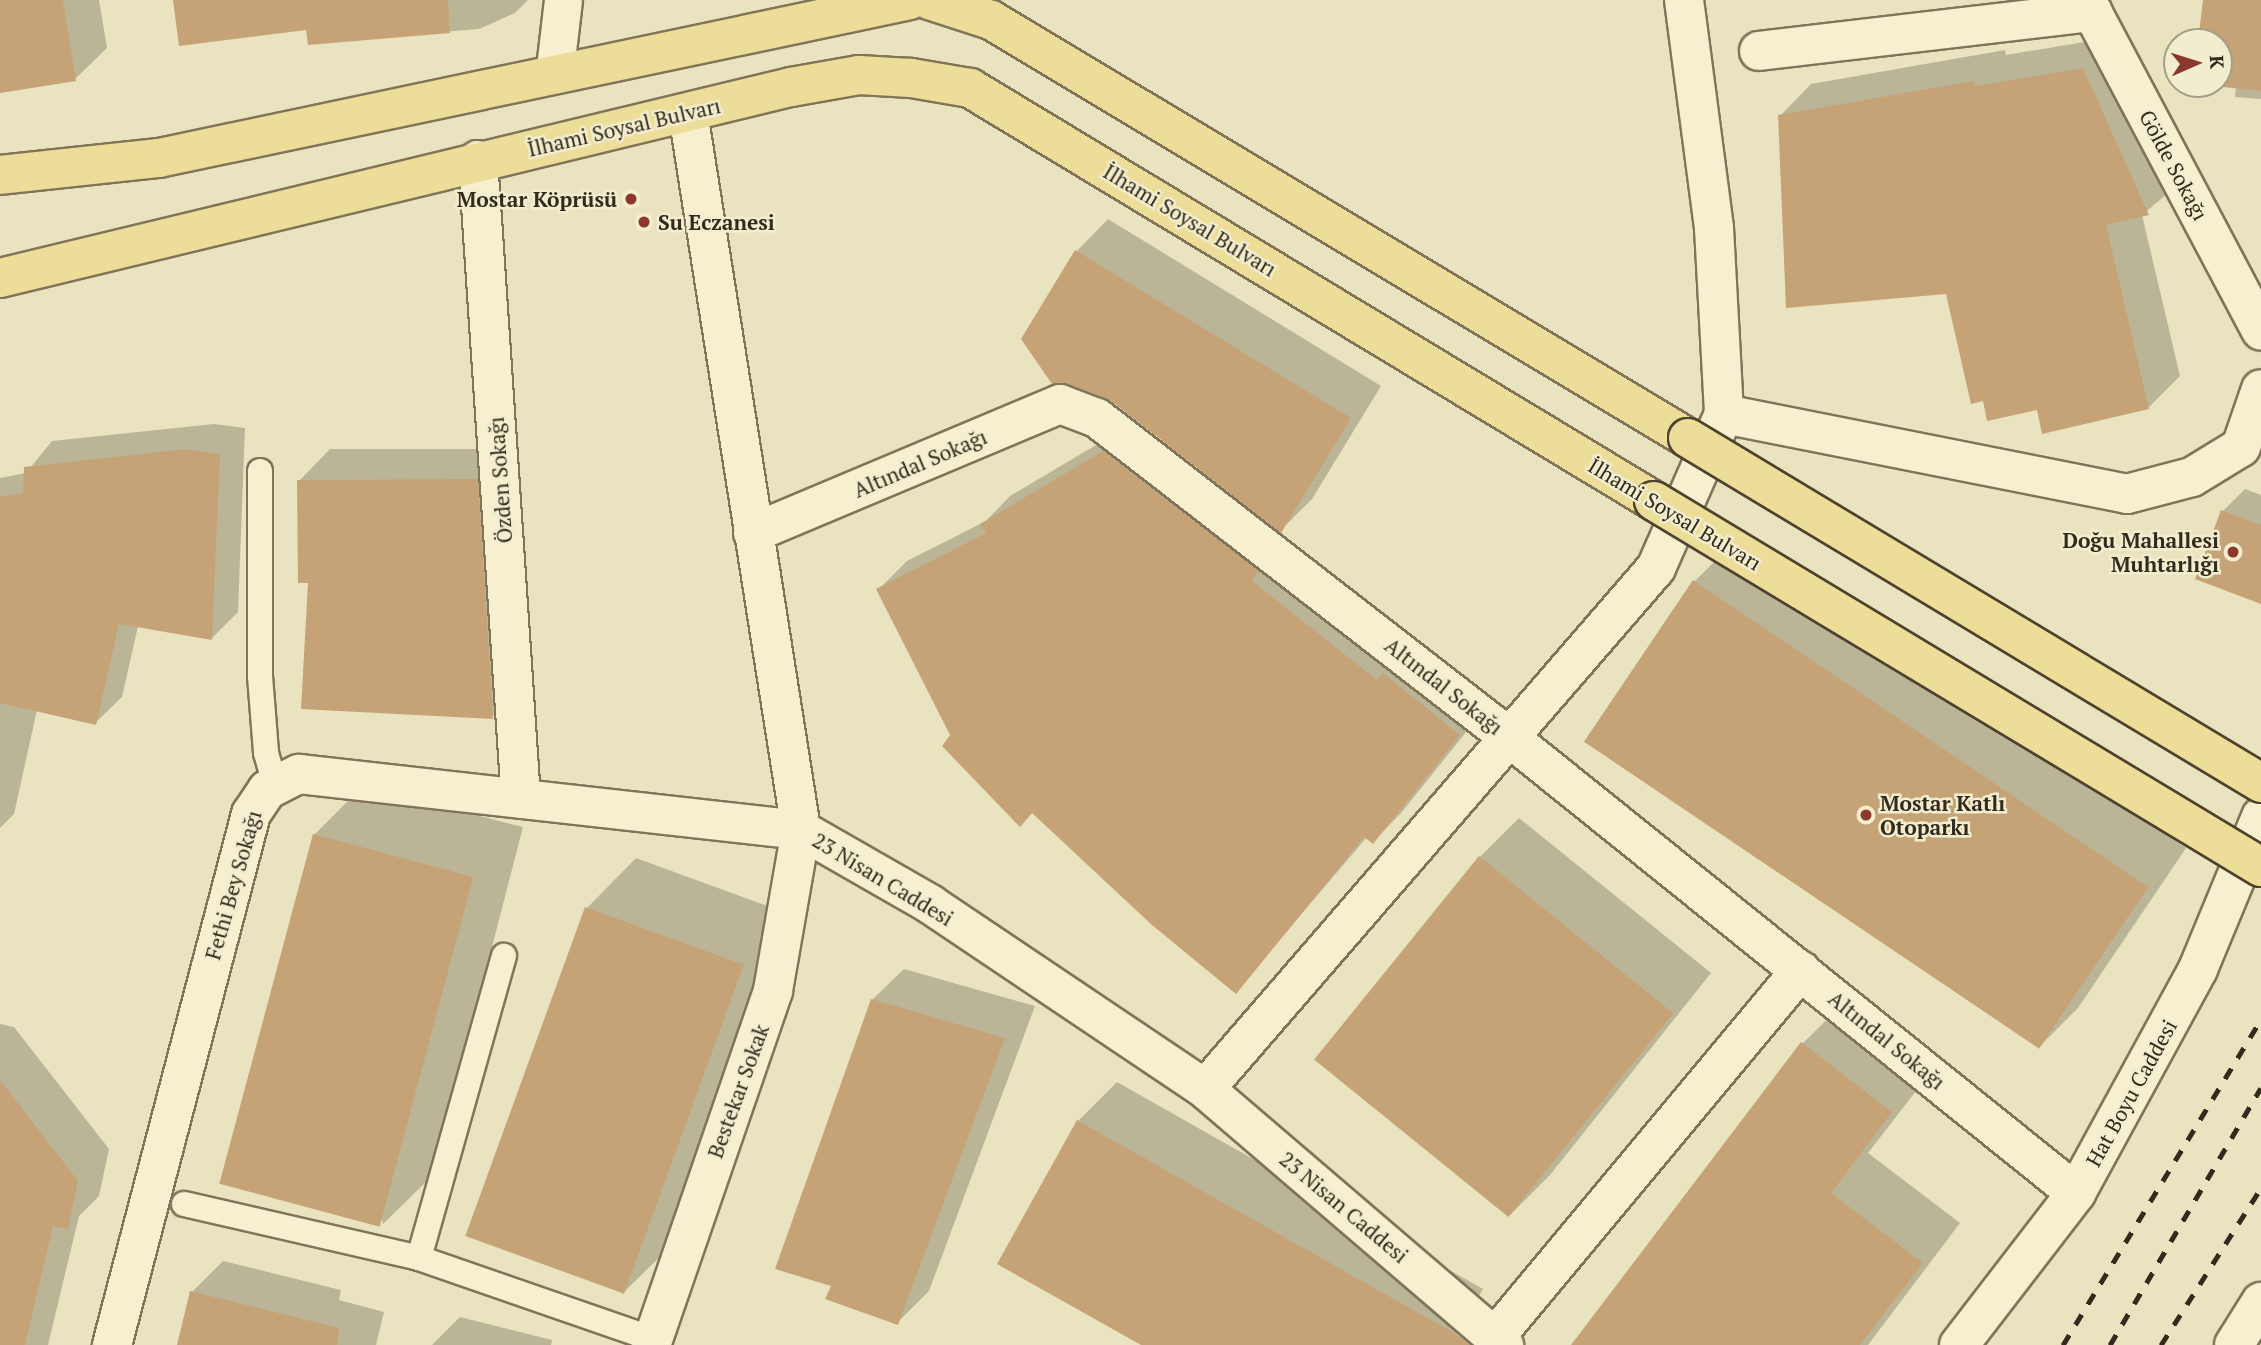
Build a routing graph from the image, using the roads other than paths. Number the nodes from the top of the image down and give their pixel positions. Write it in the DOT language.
graph roads {
  1 [pos="562,0"];
  2 [pos="909,0"];
  3 [pos="929,0"];
  4 [pos="1684,0"];
  5 [pos="2090,6"];
  6 [pos="1759,51"];
  7 [pos="555,68"];
  8 [pos="688,113"];
  9 [pos="478,160"];
  10 [pos="0,175"];
  11 [pos="0,278"];
  12 [pos="2261,331"];
  13 [pos="2261,389"];
  14 [pos="1724,414"];
  15 [pos="260,471"];
  16 [pos="753,533"];
  17 [pos="1510,738"];
  18 [pos="2261,783"];
  19 [pos="275,784"];
  20 [pos="521,799"];
  21 [pos="2261,817"];
  22 [pos="801,830"];
  23 [pos="2261,867"];
  24 [pos="504,956"];
  25 [pos="1801,970"];
  26 [pos="1205,1089"];
  27 [pos="2076,1193"];
  28 [pos="184,1204"];
  29 [pos="419,1258"];
  30 [pos="2261,1302"];
  31 [pos="1500,1340"];
  32 [pos="652,1342"];
  33 [pos="112,1345"];
  34 [pos="1959,1345"];
  35 [pos="2234,1345"];
  1 -- 7 [label="street"];
  2 -- 10 [label="main road"];
  3 -- 18 [label="main road, bridge"];
  4 -- 14 [label="street"];
  5 -- 6 [label="street"];
  5 -- 12 [label="street, Gölde Sokağı"];
  8 -- 9 [label="main road, İlhami Soysal Bulvarı"];
  8 -- 16 [label="street, 23 Nisan Caddesi"];
  8 -- 23 [label="main road, İlhami Soysal Bulvarı, bridge"];
  9 -- 11 [label="main road, İlhami Soysal Bulvarı"];
  9 -- 20 [label="street, Özden Sokağı"];
  13 -- 14 [label="street"];
  14 -- 17 [label="street"];
  15 -- 19 [label="lane"];
  16 -- 17 [label="street, Altındal Sokağı"];
  16 -- 22 [label="street, 23 Nisan Caddesi"];
  17 -- 25 [label="street, Altındal Sokağı"];
  17 -- 26 [label="street"];
  19 -- 20 [label="street"];
  19 -- 33 [label="street, Fethi Bey Sokağı"];
  20 -- 22 [label="street"];
  21 -- 27 [label="street, Hat Boyu Caddesi"];
  22 -- 26 [label="street, 23 Nisan Caddesi"];
  22 -- 32 [label="street, Bestekar Sokak"];
  24 -- 29 [label="lane"];
  25 -- 27 [label="street, Altındal Sokağı"];
  25 -- 31 [label="street"];
  26 -- 31 [label="street, 23 Nisan Caddesi"];
  27 -- 34 [label="street, Hat Boyu Caddesi"];
  28 -- 29 [label="lane"];
  29 -- 32 [label="lane"];
  30 -- 35 [label="street"];
}
